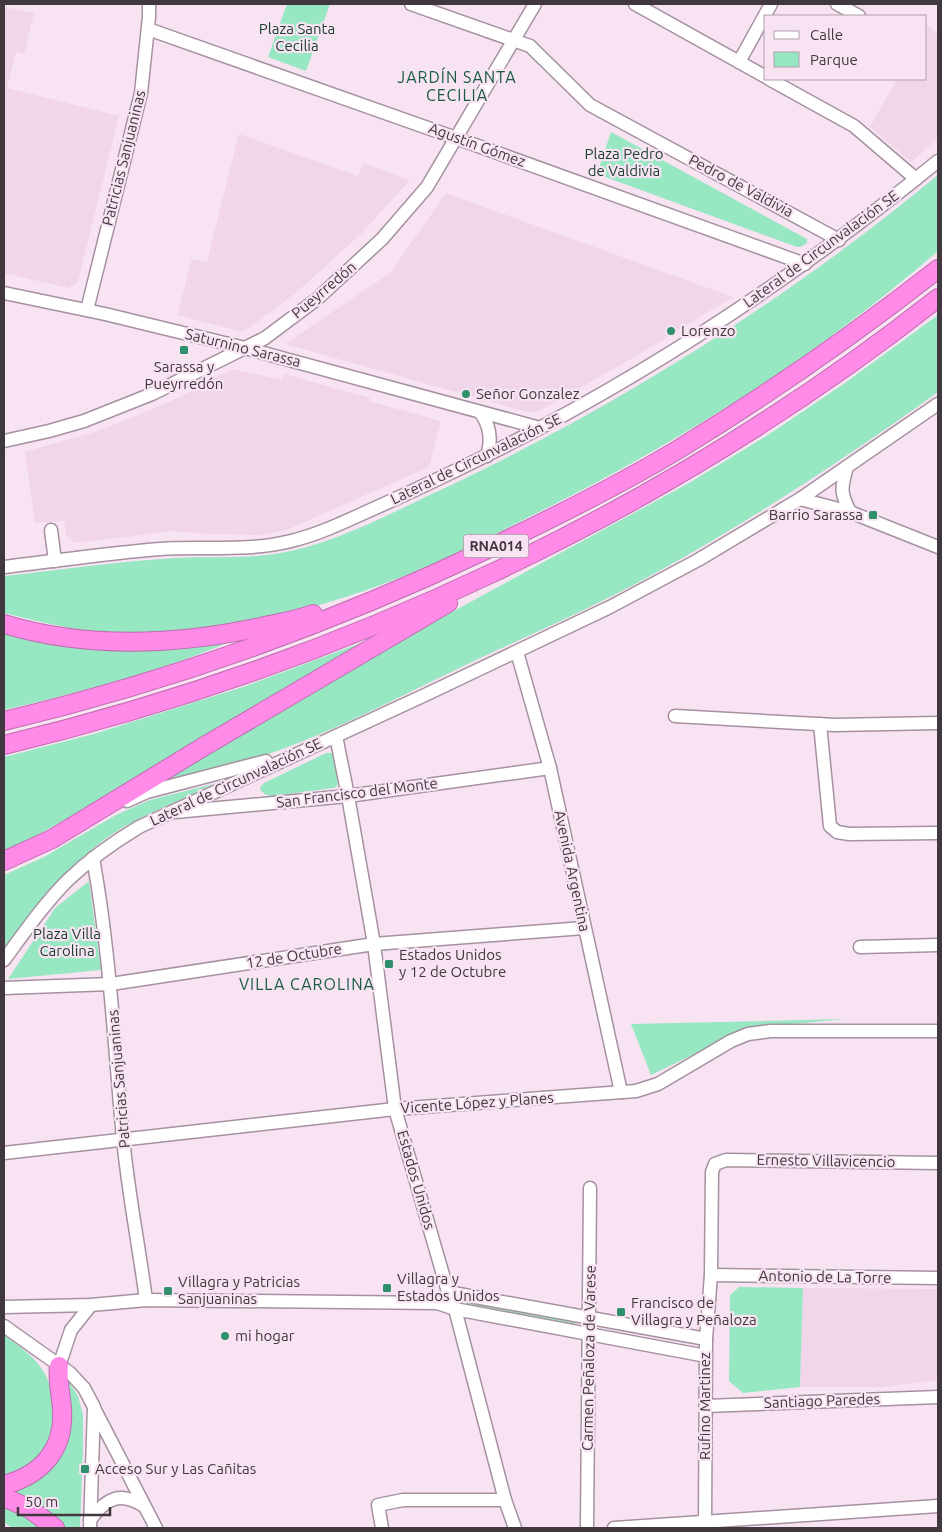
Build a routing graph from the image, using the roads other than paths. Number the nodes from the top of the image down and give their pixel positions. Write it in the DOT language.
graph roads {
  1 [pos="149,4"];
  2 [pos="411,4"];
  3 [pos="534,4"];
  4 [pos="635,4"];
  5 [pos="771,4"];
  6 [pos="837,4"];
  7 [pos="765,15"];
  8 [pos="857,15"];
  9 [pos="764,17"];
  10 [pos="148,29"];
  11 [pos="514,40"];
  12 [pos="739,62"];
  13 [pos="764,76"];
  14 [pos="771,80"];
  15 [pos="456,138"];
  16 [pos="938,161"];
  17 [pos="916,179"];
  18 [pos="839,240"];
  19 [pos="805,264"];
  20 [pos="938,269"];
  21 [pos="4,293"];
  22 [pos="938,298"];
  23 [pos="87,310"];
  24 [pos="245,348"];
  25 [pos="938,404"];
  26 [pos="480,412"];
  27 [pos="540,428"];
  28 [pos="4,441"];
  29 [pos="487,456"];
  30 [pos="847,467"];
  31 [pos="800,499"];
  32 [pos="850,512"];
  33 [pos="51,530"];
  34 [pos="938,547"];
  35 [pos="544,548"];
  36 [pos="55,561"];
  37 [pos="4,566"];
  38 [pos="442,571"];
  39 [pos="4,624"];
  40 [pos="517,652"];
  41 [pos="675,716"];
  42 [pos="4,721"];
  43 [pos="938,723"];
  44 [pos="820,724"];
  45 [pos="336,736"];
  46 [pos="4,745"];
  47 [pos="298,753"];
  48 [pos="550,768"];
  49 [pos="348,796"];
  50 [pos="164,814"];
  51 [pos="68,829"];
  52 [pos="938,833"];
  53 [pos="93,858"];
  54 [pos="4,862"];
  55 [pos="584,928"];
  56 [pos="374,944"];
  57 [pos="938,945"];
  58 [pos="860,947"];
  59 [pos="4,960"];
  60 [pos="111,984"];
  61 [pos="4,988"];
  62 [pos="938,1030"];
  63 [pos="621,1092"];
  64 [pos="395,1109"];
  65 [pos="123,1140"];
  66 [pos="4,1153"];
  67 [pos="938,1163"];
  68 [pos="715,1164"];
  69 [pos="590,1188"];
  70 [pos="711,1275"];
  71 [pos="938,1278"];
  72 [pos="448,1292"];
  73 [pos="146,1300"];
  74 [pos="437,1303"];
  75 [pos="91,1305"];
  76 [pos="4,1307"];
  77 [pos="455,1309"];
  78 [pos="590,1318"];
  79 [pos="4,1326"];
  80 [pos="589,1334"];
  81 [pos="706,1339"];
  82 [pos="706,1356"];
  83 [pos="59,1366"];
  84 [pos="938,1396"];
  85 [pos="706,1406"];
  86 [pos="94,1407"];
  87 [pos="4,1485"];
  88 [pos="4,1497"];
  89 [pos="506,1500"];
  90 [pos="144,1506"];
  91 [pos="938,1506"];
  92 [pos="90,1524"];
  93 [pos="704,1525"];
  94 [pos="55,1528"];
  95 [pos="156,1528"];
  96 [pos="382,1528"];
  97 [pos="515,1528"];
  98 [pos="587,1528"];
  99 [pos="614,1528"];
  1 -- 10 [label="street, Patricias Sanjuaninas"];
  2 -- 11 [label="street, Pedro de Valdivia"];
  3 -- 11 [label="street, Pueyrredón"];
  4 -- 12 [label="street"];
  5 -- 7 [label="street"];
  6 -- 8 [label="street"];
  9 -- 12 [label="street"];
  10 -- 15 [label="street, Agustín Gómez"];
  10 -- 23 [label="street, Patricias Sanjuaninas"];
  11 -- 15 [label="street, Pueyrredón"];
  11 -- 18 [label="street, Pedro de Valdivia"];
  12 -- 13 [label="street"];
  14 -- 17 [label="street"];
  15 -- 19 [label="street, Agustín Gómez"];
  15 -- 24 [label="street, Pueyrredón"];
  16 -- 17 [label="street, Lateral de Circunvalación SE"];
  17 -- 18 [label="street, Lateral de Circunvalación SE"];
  18 -- 19 [label="street, Lateral de Circunvalación SE"];
  19 -- 27 [label="street, Lateral de Circunvalación SE"];
  20 -- 38 [label="highway, RNA014"];
  21 -- 23 [label="street, Saturnino Sarassa"];
  22 -- 35 [label="highway, RNA014"];
  23 -- 24 [label="street, Saturnino Sarassa"];
  24 -- 26 [label="street, Saturnino Sarassa"];
  24 -- 28 [label="street, Pueyrredón"];
  25 -- 30 [label="street, Lateral de Circunvalación SE"];
  26 -- 27 [label="street, Saturnino Sarassa"];
  26 -- 29 [label="street"];
  27 -- 29 [label="street, Lateral de Circunvalación SE"];
  29 -- 36 [label="street, Lateral de Circunvalación SE"];
  30 -- 31 [label="street, Lateral de Circunvalación SE"];
  30 -- 32 [label="street"];
  31 -- 32 [label="street"];
  31 -- 40 [label="street, Lateral de Circunvalación SE"];
  32 -- 34 [label="street"];
  33 -- 36 [label="street"];
  35 -- 46 [label="highway, RNA014"];
  35 -- 51 [label="highway"];
  36 -- 37 [label="street, Lateral de Circunvalación SE"];
  38 -- 39 [label="highway"];
  38 -- 42 [label="highway, RNA014"];
  40 -- 45 [label="street, Lateral de Circunvalación SE"];
  40 -- 48 [label="street, Avenida Argentina"];
  41 -- 44 [label="street"];
  43 -- 44 [label="street"];
  44 -- 52 [label="street"];
  45 -- 47 [label="street, Lateral de Circunvalación SE"];
  45 -- 49 [label="street, Estados Unidos"];
  47 -- 50 [label="street, Lateral de Circunvalación SE"];
  47 -- 51 [label="street"];
  48 -- 49 [label="street, San Francisco del Monte"];
  48 -- 55 [label="street, Avenida Argentina"];
  49 -- 50 [label="street, San Francisco del Monte"];
  49 -- 56 [label="street, Estados Unidos"];
  50 -- 53 [label="street, Lateral de Circunvalación SE"];
  51 -- 54 [label="highway"];
  53 -- 59 [label="street, Lateral de Circunvalación SE"];
  53 -- 60 [label="street, Patricias Sanjuaninas"];
  55 -- 56 [label="street, 12 de Octubre"];
  55 -- 63 [label="street, Avenida Argentina"];
  56 -- 60 [label="street, 12 de Octubre"];
  56 -- 64 [label="street, Estados Unidos"];
  57 -- 58 [label="street"];
  60 -- 61 [label="street, 12 de Octubre"];
  60 -- 65 [label="street, Patricias Sanjuaninas"];
  62 -- 63 [label="street, Vicente López y Planes"];
  63 -- 64 [label="street, Vicente López y Planes"];
  64 -- 65 [label="street, Vicente López y Planes"];
  64 -- 72 [label="street, Estados Unidos"];
  65 -- 66 [label="street, Vicente López y Planes"];
  65 -- 73 [label="street, Patricias Sanjuaninas"];
  67 -- 68 [label="street, Ernesto Villavicencio"];
  68 -- 70 [label="street, Rufino Martinez"];
  69 -- 78 [label="street, Carmen Peñaloza de Varese"];
  70 -- 71 [label="street, Antonio de La Torre"];
  70 -- 81 [label="street, Rufino Martinez"];
  72 -- 74 [label="street"];
  72 -- 77 [label="street, Estados Unidos"];
  72 -- 78 [label="street"];
  73 -- 74 [label="street"];
  73 -- 75 [label="street"];
  74 -- 77 [label="street"];
  75 -- 76 [label="street"];
  75 -- 83 [label="street"];
  77 -- 80 [label="street"];
  77 -- 89 [label="street, Estados Unidos"];
  78 -- 80 [label="street, Carmen Peñaloza de Varese"];
  78 -- 81 [label="street"];
  79 -- 83 [label="street"];
  80 -- 82 [label="street"];
  80 -- 98 [label="street, Carmen Peñaloza de Varese"];
  81 -- 82 [label="street, Rufino Martinez"];
  82 -- 85 [label="street, Rufino Martinez"];
  83 -- 86 [label="street"];
  83 -- 87 [label="highway"];
  84 -- 85 [label="street, Santiago Paredes"];
  85 -- 93 [label="street, Rufino Martinez"];
  86 -- 90 [label="street"];
  86 -- 92 [label="street"];
  88 -- 94 [label="highway"];
  89 -- 96 [label="street"];
  89 -- 97 [label="street, Estados Unidos"];
  90 -- 92 [label="street"];
  90 -- 95 [label="street"];
  91 -- 93 [label="street"];
  93 -- 99 [label="street"];
}
